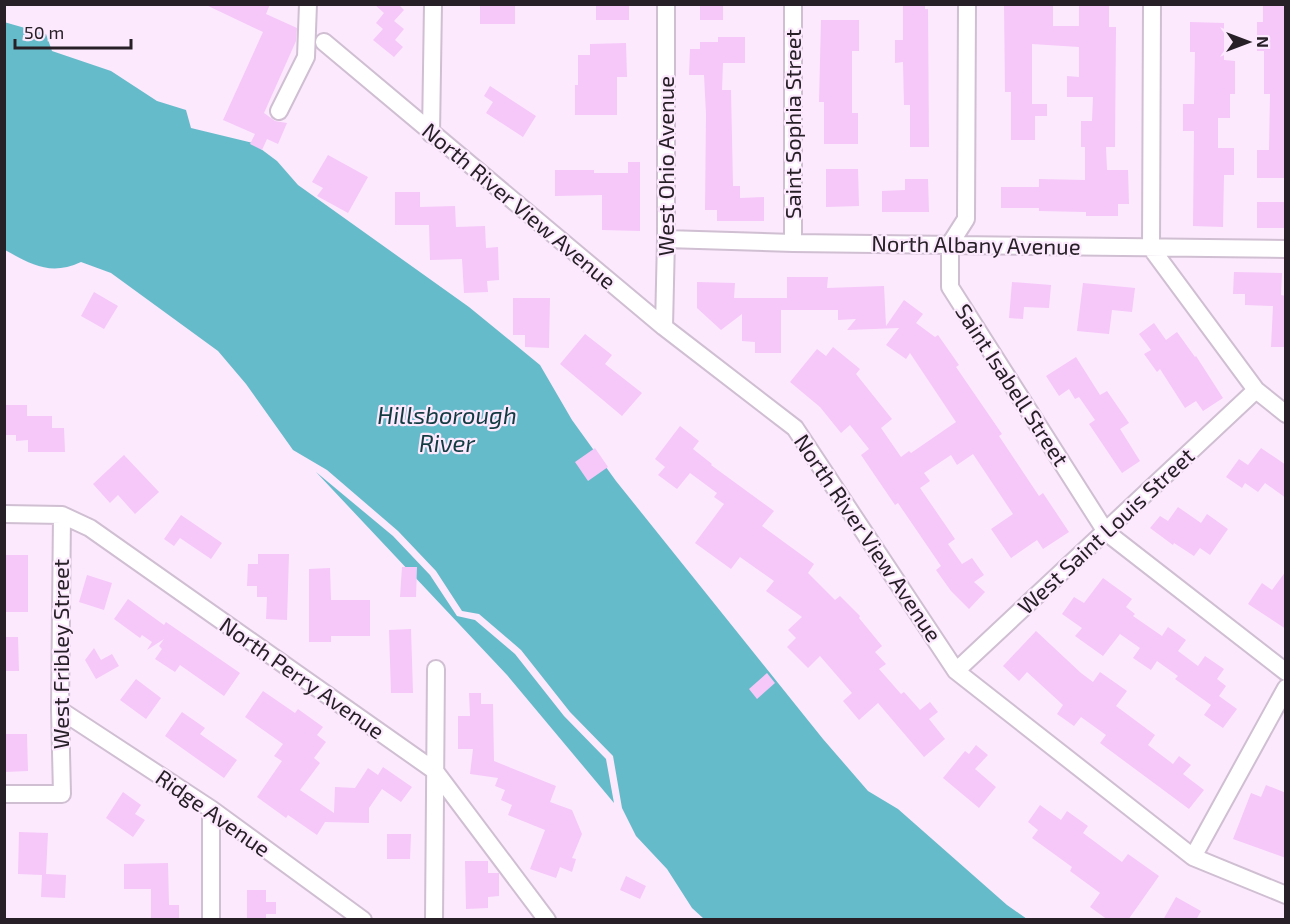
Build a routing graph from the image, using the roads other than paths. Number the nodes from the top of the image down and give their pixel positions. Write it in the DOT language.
graph roads {
  1 [pos="433,4"];
  2 [pos="666,4"];
  3 [pos="793,4"];
  4 [pos="967,4"];
  5 [pos="1152,4"];
  6 [pos="303,7"];
  7 [pos="324,42"];
  8 [pos="279,111"];
  9 [pos="431,134"];
  10 [pos="666,238"];
  11 [pos="793,243"];
  12 [pos="950,244"];
  13 [pos="1151,248"];
  14 [pos="1286,249"];
  15 [pos="664,327"];
  16 [pos="1256,390"];
  17 [pos="1286,414"];
  18 [pos="4,514"];
  19 [pos="62,515"];
  20 [pos="1106,532"];
  21 [pos="436,669"];
  22 [pos="956,671"];
  23 [pos="1286,672"];
  24 [pos="1286,688"];
  25 [pos="60,710"];
  26 [pos="435,771"];
  27 [pos="4,794"];
  28 [pos="211,809"];
  29 [pos="1193,857"];
  30 [pos="1286,895"];
  31 [pos="211,920"];
  32 [pos="363,920"];
  33 [pos="434,920"];
  34 [pos="548,920"];
  1 -- 9 [label="street"];
  2 -- 10 [label="street, West Ohio Avenue"];
  3 -- 11 [label="street, Saint Sophia Street"];
  4 -- 12 [label="street"];
  5 -- 13 [label="street"];
  6 -- 8 [label="street"];
  7 -- 9 [label="street, North River View Avenue"];
  9 -- 15 [label="street, North River View Avenue"];
  10 -- 11 [label="street, North Albany Avenue"];
  10 -- 15 [label="street, West Ohio Avenue"];
  11 -- 12 [label="street, North Albany Avenue"];
  12 -- 13 [label="street, North Albany Avenue"];
  12 -- 20 [label="street, Saint Isabell Street"];
  13 -- 14 [label="street, North Albany Avenue"];
  13 -- 16 [label="street"];
  15 -- 22 [label="street, North River View Avenue"];
  16 -- 17 [label="street"];
  16 -- 20 [label="street, West Saint Louis Street"];
  18 -- 19 [label="street, North Perry Avenue"];
  19 -- 25 [label="street, West Fribley Street"];
  19 -- 26 [label="street, North Perry Avenue"];
  20 -- 22 [label="street, West Saint Louis Street"];
  20 -- 23 [label="street, Saint Isabell Street"];
  21 -- 26 [label="street"];
  22 -- 29 [label="street, North River View Avenue"];
  24 -- 29 [label="street"];
  25 -- 27 [label="street, West Fribley Street"];
  25 -- 28 [label="street, Ridge Avenue"];
  26 -- 33 [label="street"];
  26 -- 34 [label="street, North Perry Avenue"];
  28 -- 31 [label="street"];
  28 -- 32 [label="street, Ridge Avenue"];
  29 -- 30 [label="street, North River View Avenue"];
}
